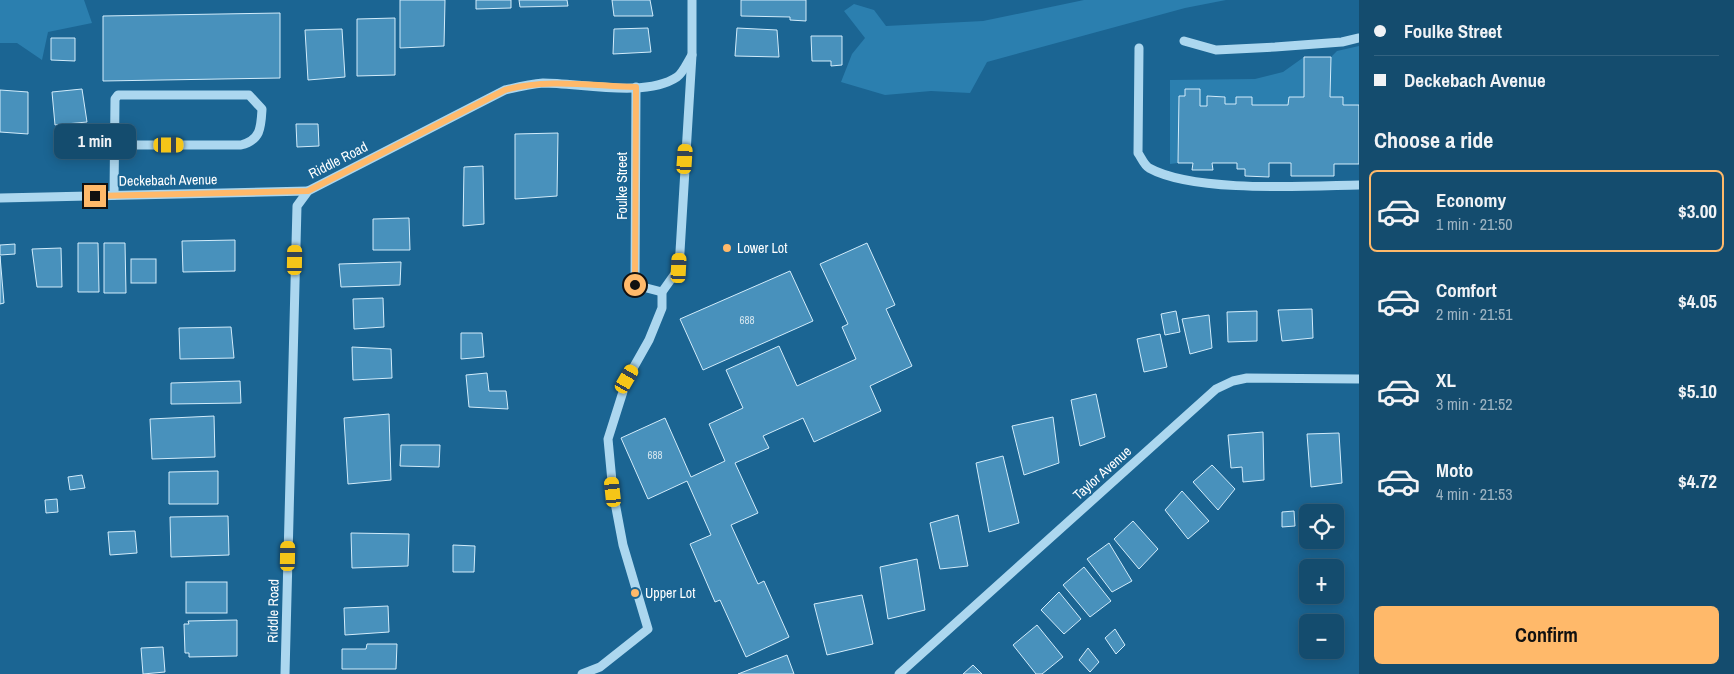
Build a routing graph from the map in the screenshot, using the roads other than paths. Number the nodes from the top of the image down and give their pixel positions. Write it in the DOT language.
graph roads {
  1 [pos="692,0"];
  2 [pos="1359,38"];
  3 [pos="1184,41"];
  4 [pos="1139,48"];
  5 [pos="692,55"];
  6 [pos="636,87"];
  7 [pos="115,145"];
  8 [pos="1359,185"];
  9 [pos="308,191"];
  10 [pos="114,195"];
  11 [pos="0,198"];
  12 [pos="662,292"];
  13 [pos="1359,379"];
  14 [pos="285,674"];
  15 [pos="582,674"];
  16 [pos="899,674"];
  1 -- 5 [label="street"];
  2 -- 3 [label="street"];
  4 -- 8 [label="street"];
  5 -- 6 [label="street, Riddle Road"];
  5 -- 12 [label="street"];
  6 -- 9 [label="street, Riddle Road"];
  6 -- 12 [label="street, Foulke Street"];
  7 -- 7 [label="street"];
  7 -- 10 [label="street"];
  9 -- 10 [label="street, Deckebach Avenue"];
  9 -- 14 [label="street, Riddle Road"];
  10 -- 11 [label="street, Deckebach Avenue"];
  12 -- 15 [label="street"];
  13 -- 16 [label="street, Taylor Avenue"];
}
